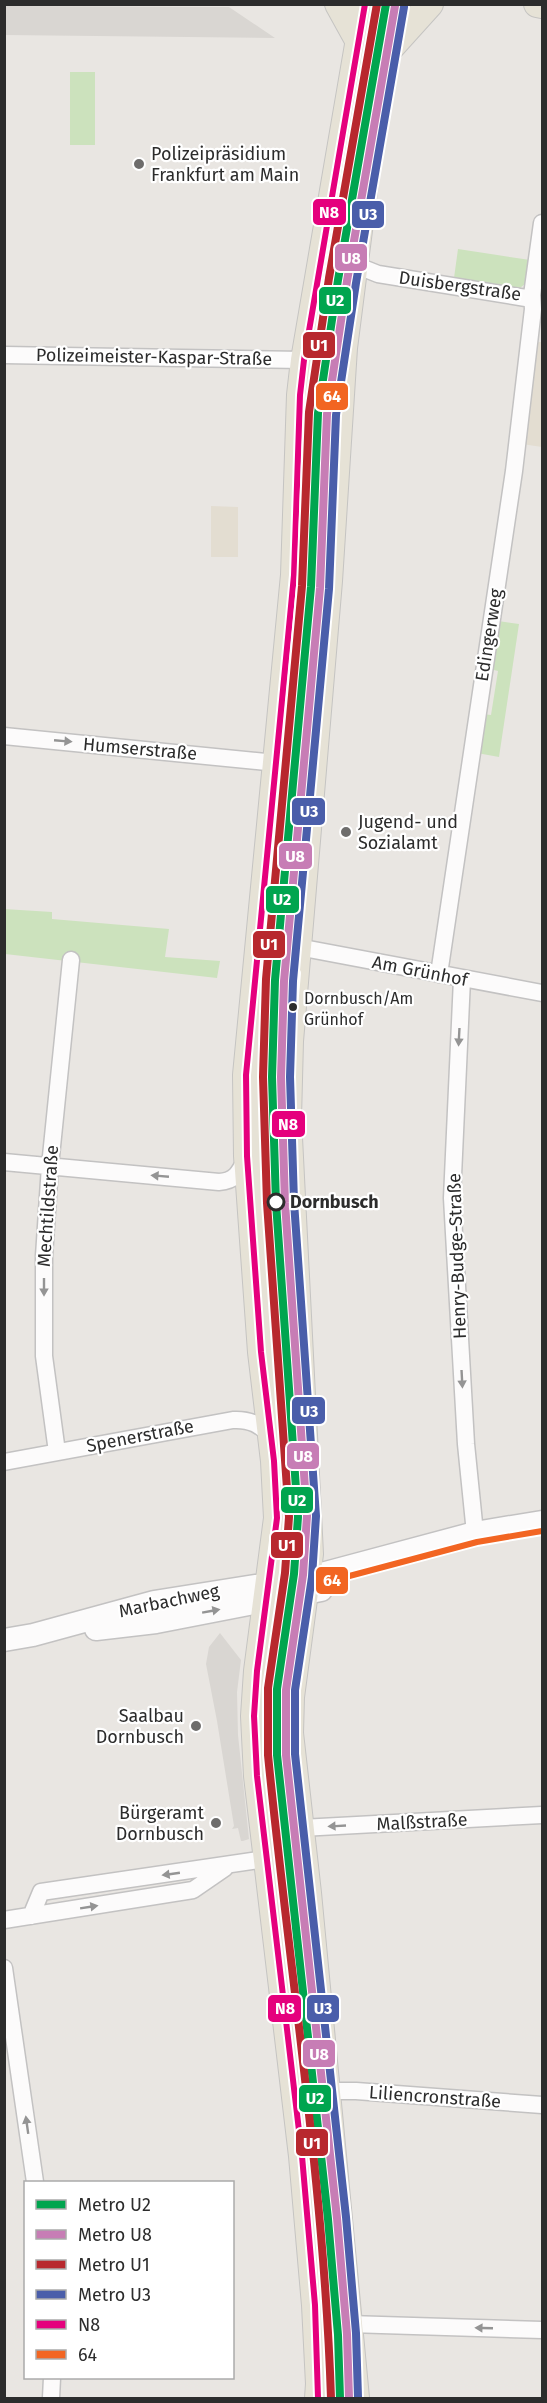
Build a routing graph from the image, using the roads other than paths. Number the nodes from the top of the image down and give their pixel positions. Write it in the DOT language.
graph roads {
  1 [pos="338,4"];
  2 [pos="365,4"];
  3 [pos="393,4"];
  4 [pos="430,4"];
  5 [pos="537,4"];
  6 [pos="543,6"];
  7 [pos="359,42"];
  8 [pos="384,55"];
  9 [pos="543,222"];
  10 [pos="364,269"];
  11 [pos="532,295"];
  12 [pos="4,355"];
  13 [pos="327,360"];
  14 [pos="4,736"];
  15 [pos="276,763"];
  16 [pos="298,947"];
  17 [pos="71,960"];
  18 [pos="439,974"];
  19 [pos="462,979"];
  20 [pos="543,993"];
  21 [pos="247,1156"];
  22 [pos="4,1162"];
  23 [pos="50,1166"];
  24 [pos="272,1437"];
  25 [pos="57,1452"];
  26 [pos="4,1462"];
  27 [pos="540,1523"];
  28 [pos="475,1533"];
  29 [pos="306,1586"];
  30 [pos="268,1593"];
  31 [pos="4,1640"];
  32 [pos="543,1815"];
  33 [pos="301,1828"];
  34 [pos="265,1859"];
  35 [pos="4,1920"];
  36 [pos="4,1968"];
  37 [pos="327,2091"];
  38 [pos="543,2105"];
  39 [pos="35,2181"];
  40 [pos="349,2324"];
  41 [pos="543,2330"];
  42 [pos="52,2379"];
  43 [pos="51,2398"];
  44 [pos="318,2398"];
  45 [pos="356,2398"];
  1 -- 7 [label="main road"];
  2 -- 7 [label="main road"];
  3 -- 8 [label="main road"];
  4 -- 8 [label="main road"];
  5 -- 6 [label="main road"];
  7 -- 13 [label="main road"];
  8 -- 10 [label="main road"];
  9 -- 11 [label="street, Duisbergstraße"];
  10 -- 11 [label="street, Duisbergstraße"];
  10 -- 13 [label="main road"];
  11 -- 18 [label="street, Edingerweg"];
  12 -- 13 [label="street, Polizeimeister-Kaspar-Straße"];
  13 -- 15 [label="main road"];
  13 -- 16 [label="main road"];
  14 -- 15 [label="street, Humserstraße, one-way"];
  15 -- 21 [label="main road"];
  16 -- 18 [label="street, Am Grünhof"];
  16 -- 29 [label="main road"];
  17 -- 23 [label="street, Mechtildstraße"];
  18 -- 19 [label="street, Am Grünhof"];
  19 -- 20 [label="street, Am Grünhof"];
  19 -- 28 [label="street, Henry-Budge-Straße, one-way"];
  21 -- 23 [label="street, one-way"];
  21 -- 24 [label="main road"];
  22 -- 23 [label="street"];
  23 -- 25 [label="street, Mechtildstraße, one-way"];
  24 -- 25 [label="street, Spenerstraße"];
  24 -- 30 [label="main road"];
  25 -- 26 [label="street, Spenerstraße"];
  27 -- 28 [label="main road"];
  27 -- 29 [label="main road"];
  28 -- 29 [label="main road"];
  29 -- 30 [label="main road, Marbachweg"];
  29 -- 33 [label="main road"];
  30 -- 31 [label="main road, Marbachweg"];
  30 -- 34 [label="main road"];
  32 -- 33 [label="street, Malßstraße, one-way"];
  33 -- 37 [label="main road"];
  34 -- 35 [label="street"];
  34 -- 44 [label="main road"];
  39 -- 36 [label="street, one-way"];
  37 -- 38 [label="street, Liliencronstraße"];
  37 -- 40 [label="main road"];
  41 -- 40 [label="street, one-way"];
  40 -- 45 [label="main road"];
  42 -- 43 [label="street"];
}
